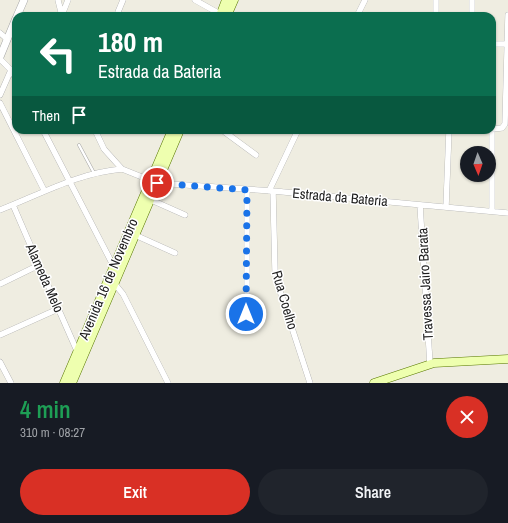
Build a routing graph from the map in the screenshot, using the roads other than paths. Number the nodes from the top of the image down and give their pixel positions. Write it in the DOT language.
graph roads {
  1 [pos="24,0"];
  2 [pos="58,0"];
  3 [pos="68,0"];
  4 [pos="123,0"];
  5 [pos="195,0"];
  6 [pos="226,0"];
  7 [pos="234,0"];
  8 [pos="365,0"];
  9 [pos="436,0"];
  10 [pos="472,0"];
  11 [pos="18,12"];
  12 [pos="61,12"];
  13 [pos="64,12"];
  14 [pos="118,12"];
  15 [pos="217,12"];
  16 [pos="223,12"];
  17 [pos="224,12"];
  18 [pos="359,12"];
  19 [pos="436,12"];
  20 [pos="472,12"];
  21 [pos="508,15"];
  22 [pos="12,27"];
  23 [pos="0,33"];
  24 [pos="7,39"];
  25 [pos="496,44"];
  26 [pos="507,44"];
  27 [pos="0,58"];
  28 [pos="11,70"];
  29 [pos="0,95"];
  30 [pos="0,103"];
  31 [pos="12,127"];
  32 [pos="496,129"];
  33 [pos="16,134"];
  34 [pos="45,134"];
  35 [pos="97,134"];
  36 [pos="171,134"];
  37 [pos="178,134"];
  38 [pos="228,134"];
  39 [pos="296,134"];
  40 [pos="449,134"];
  41 [pos="492,134"];
  42 [pos="79,145"];
  43 [pos="256,154"];
  44 [pos="122,168"];
  45 [pos="94,173"];
  46 [pos="157,174"];
  47 [pos="69,181"];
  48 [pos="154,182"];
  49 [pos="171,185"];
  50 [pos="44,190"];
  51 [pos="247,190"];
  52 [pos="271,191"];
  53 [pos="149,199"];
  54 [pos="420,204"];
  55 [pos="13,205"];
  56 [pos="446,207"];
  57 [pos="0,210"];
  58 [pos="492,211"];
  59 [pos="508,213"];
  60 [pos="185,215"];
  61 [pos="135,235"];
  62 [pos="175,253"];
  63 [pos="38,265"];
  64 [pos="114,267"];
  65 [pos="111,280"];
  66 [pos="0,284"];
  67 [pos="58,309"];
  68 [pos="246,314"];
  69 [pos="0,335"];
  70 [pos="77,351"];
  71 [pos="508,359"];
  72 [pos="0,362"];
  73 [pos="430,364"];
  74 [pos="11,383"];
  75 [pos="64,383"];
  76 [pos="72,383"];
  77 [pos="168,383"];
  78 [pos="310,383"];
  79 [pos="374,383"];
  1 -- 11 [label="street"];
  2 -- 12 [label="street"];
  3 -- 13 [label="street"];
  4 -- 14 [label="street"];
  5 -- 15 [label="street"];
  6 -- 16 [label="main road"];
  7 -- 17 [label="main road"];
  8 -- 18 [label="street"];
  9 -- 19 [label="street"];
  10 -- 20 [label="street"];
  21 -- 26 [label="street"];
  22 -- 24 [label="street"];
  23 -- 24 [label="street"];
  24 -- 27 [label="street"];
  25 -- 26 [label="street"];
  26 -- 32 [label="street"];
  27 -- 28 [label="street"];
  28 -- 29 [label="street"];
  30 -- 31 [label="street"];
  33 -- 50 [label="street"];
  34 -- 47 [label="street"];
  35 -- 44 [label="street, Estrada da Bateria"];
  36 -- 46 [label="main road, Avenida 16 de Novembro"];
  37 -- 46 [label="main road, Avenida 16 de Novembro"];
  38 -- 43 [label="street"];
  39 -- 52 [label="street"];
  40 -- 56 [label="street"];
  41 -- 58 [label="street"];
  42 -- 45 [label="lane"];
  44 -- 45 [label="street"];
  44 -- 48 [label="street, Estrada da Bateria"];
  45 -- 47 [label="street"];
  46 -- 48 [label="main road, Avenida 16 de Novembro"];
  46 -- 49 [label="street"];
  47 -- 50 [label="street"];
  47 -- 64 [label="street"];
  48 -- 49 [label="street, Estrada da Bateria"];
  48 -- 53 [label="main road, Avenida 16 de Novembro"];
  48 -- 64 [label="main road, Avenida 16 de Novembro"];
  49 -- 51 [label="street, Estrada da Bateria"];
  50 -- 55 [label="street"];
  51 -- 52 [label="street, Estrada da Bateria"];
  51 -- 68 [label="street"];
  52 -- 54 [label="street, Estrada da Bateria"];
  52 -- 78 [label="street, Rua Coelho"];
  53 -- 60 [label="street"];
  53 -- 61 [label="main road, Avenida 16 de Novembro"];
  54 -- 56 [label="street, Estrada da Bateria"];
  54 -- 73 [label="street, Travessa Jairo Barata"];
  55 -- 57 [label="street"];
  55 -- 63 [label="street, Alameda Melo"];
  56 -- 58 [label="street, Estrada da Bateria"];
  58 -- 59 [label="street, Estrada da Bateria"];
  61 -- 62 [label="street"];
  61 -- 65 [label="main road, Avenida 16 de Novembro"];
  63 -- 66 [label="street"];
  63 -- 67 [label="street, Alameda Melo"];
  64 -- 65 [label="main road, Avenida 16 de Novembro"];
  65 -- 70 [label="main road, Avenida 16 de Novembro"];
  65 -- 76 [label="main road, Avenida 16 de Novembro"];
  65 -- 77 [label="street"];
  67 -- 69 [label="street"];
  67 -- 70 [label="street, Alameda Melo"];
  70 -- 75 [label="main road, Avenida 16 de Novembro"];
  71 -- 73 [label="main road"];
  72 -- 74 [label="street"];
  73 -- 79 [label="main road"];
}
